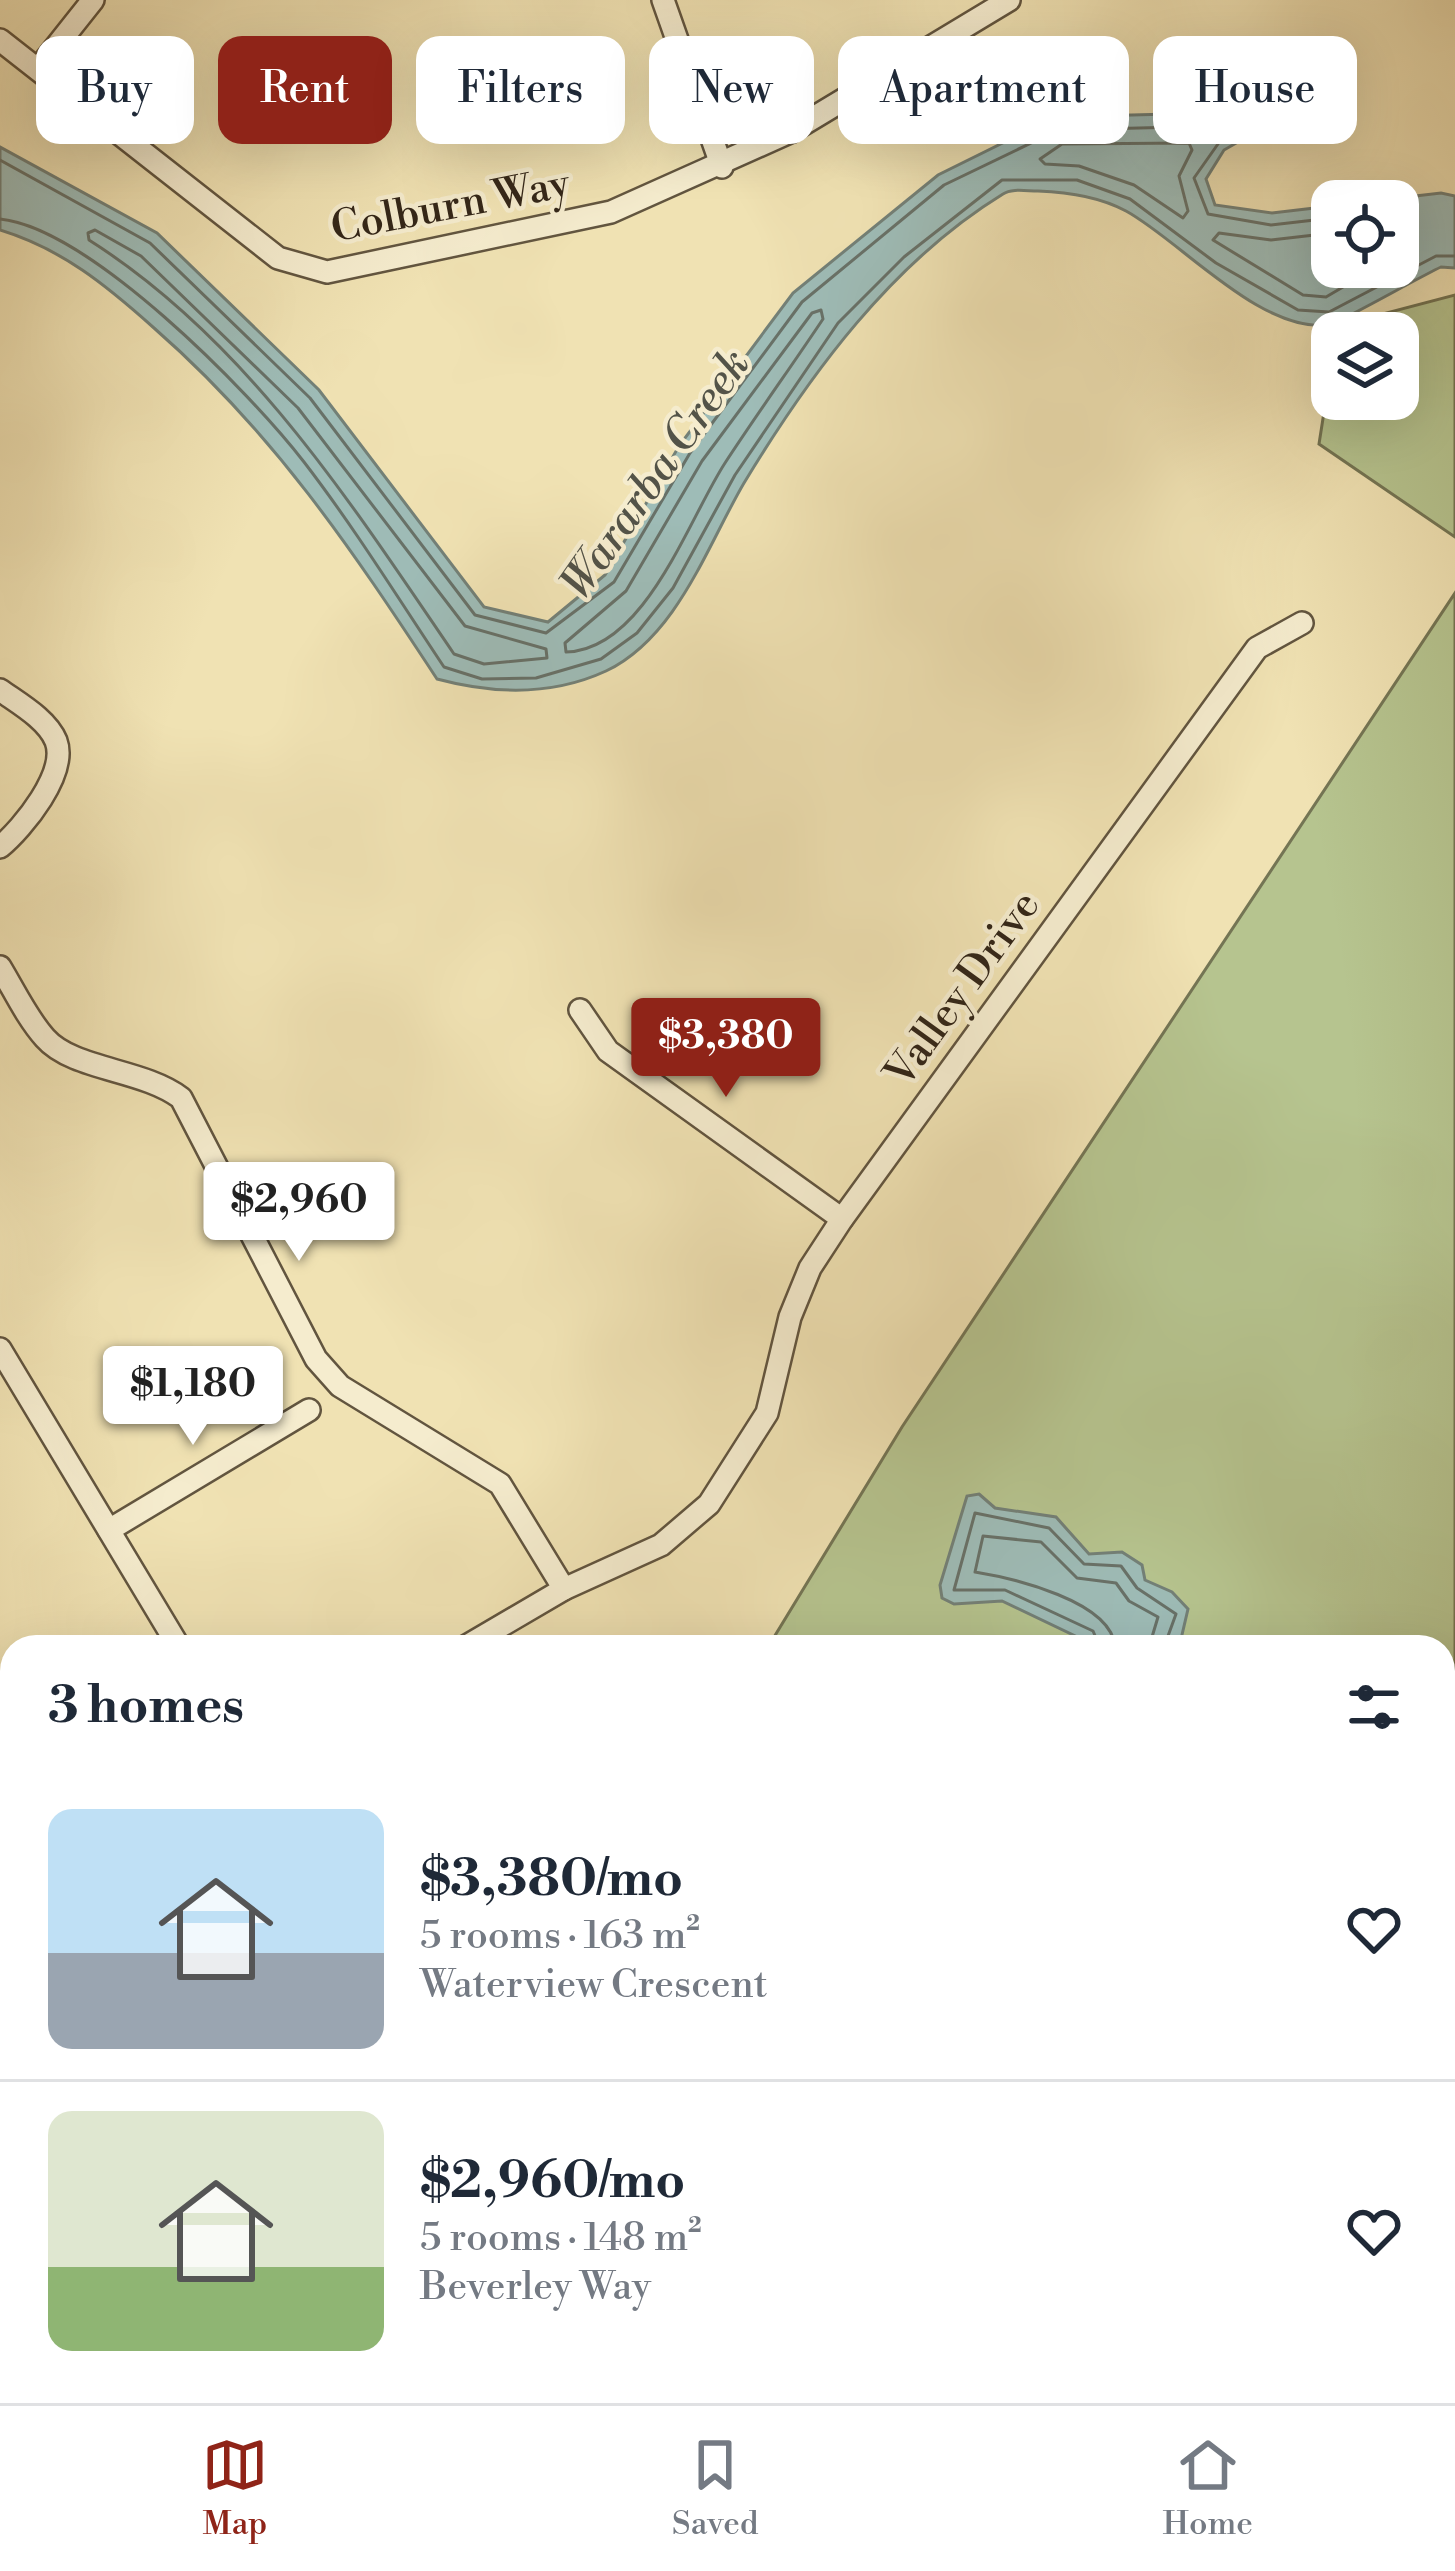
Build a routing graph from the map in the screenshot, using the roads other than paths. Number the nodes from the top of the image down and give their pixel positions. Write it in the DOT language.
graph roads {
  1 [pos="93,0"];
  2 [pos="663,0"];
  3 [pos="1009,0"];
  4 [pos="64,36"];
  5 [pos="0,40"];
  6 [pos="36,66"];
  7 [pos="135,144"];
  8 [pos="722,167"];
  9 [pos="1302,623"];
  10 [pos="0,689"];
  11 [pos="0,848"];
  12 [pos="0,967"];
  13 [pos="580,1010"];
  14 [pos="842,1219"];
  15 [pos="0,1349"];
  16 [pos="309,1410"];
  17 [pos="109,1531"];
  18 [pos="564,1589"];
  19 [pos="171,1635"];
  20 [pos="485,1635"];
  1 -- 4 [label="street"];
  2 -- 8 [label="street"];
  3 -- 8 [label="street, Colburn Way"];
  5 -- 6 [label="street, Colburn Way"];
  7 -- 8 [label="street, Colburn Way"];
  9 -- 14 [label="street, Valley Drive"];
  10 -- 11 [label="street"];
  12 -- 18 [label="street"];
  13 -- 14 [label="street"];
  14 -- 18 [label="street, Valley Drive"];
  15 -- 17 [label="street"];
  16 -- 17 [label="street"];
  17 -- 19 [label="street"];
  18 -- 20 [label="street, Valley Drive"];
}
